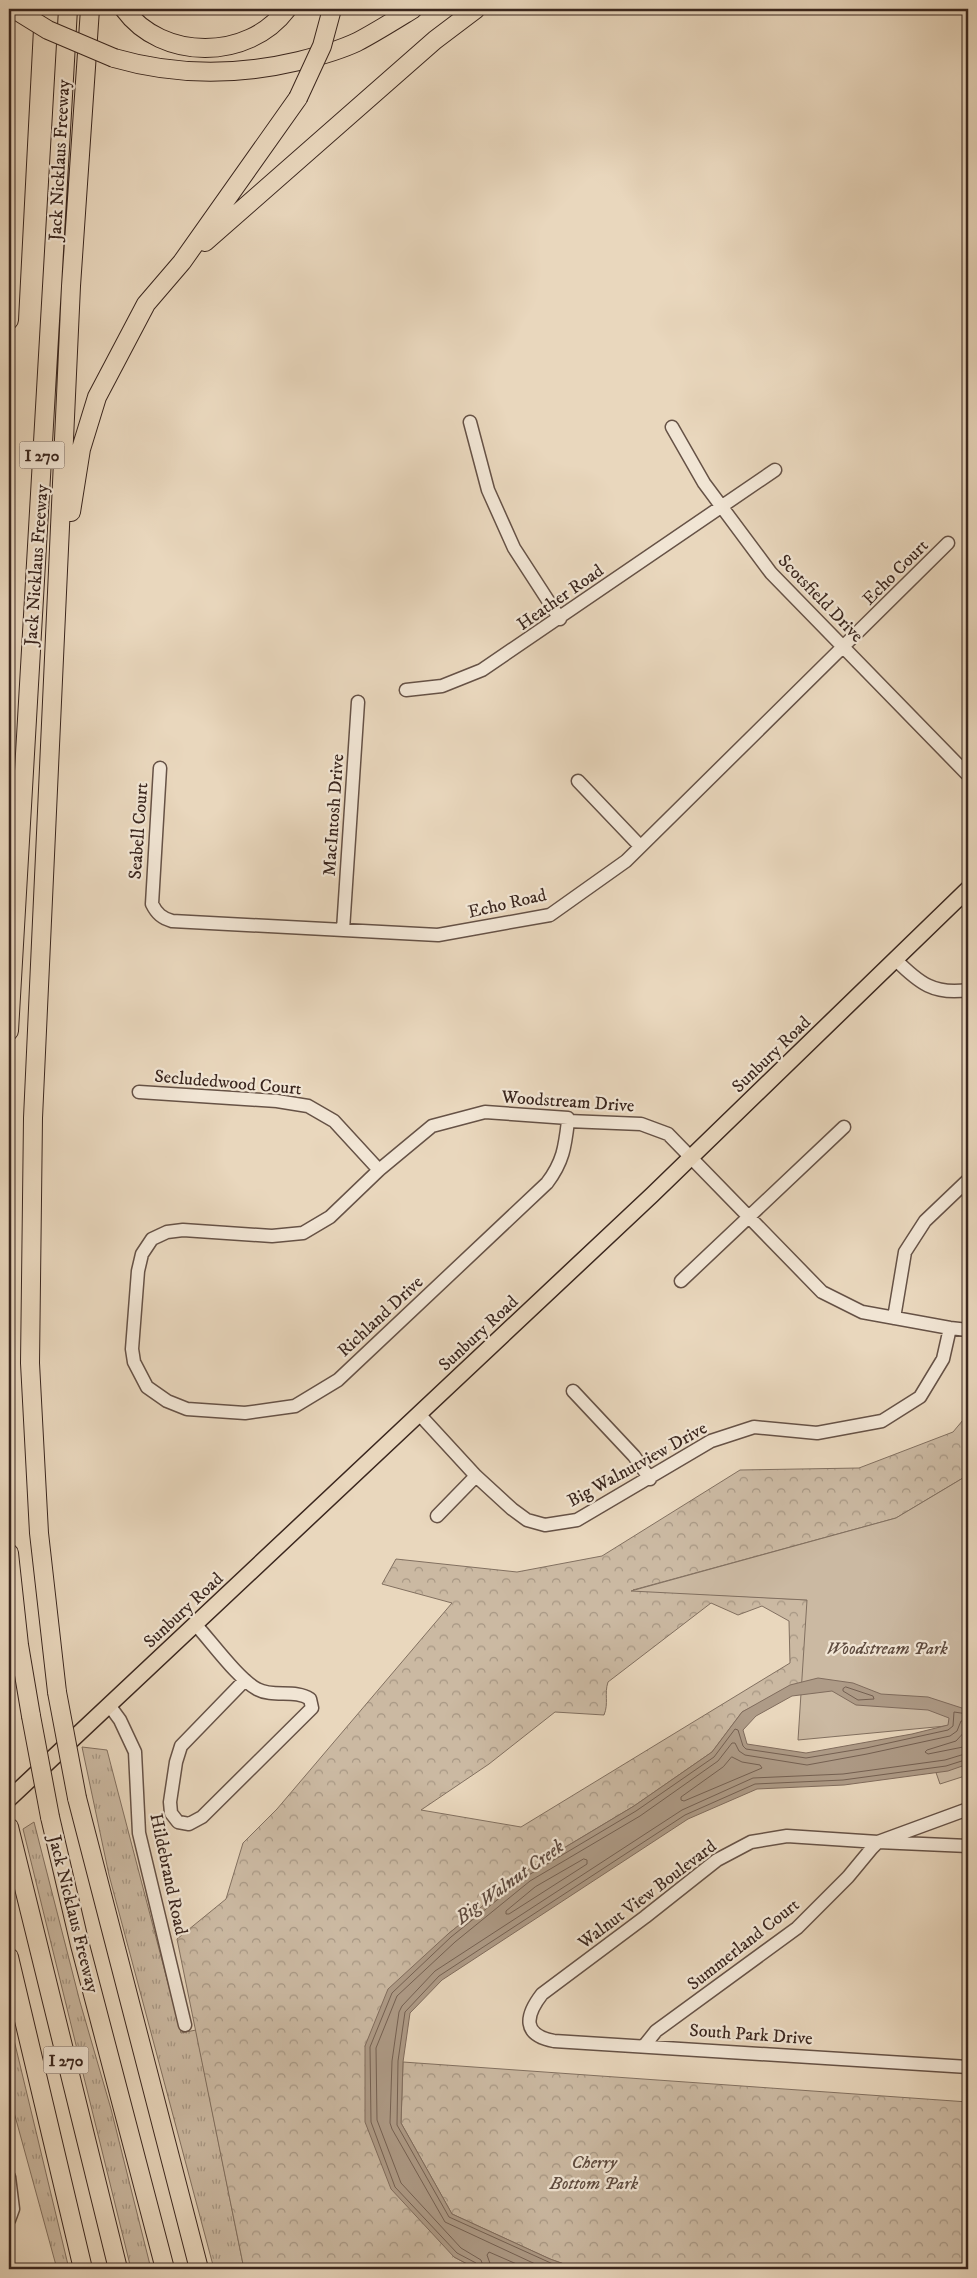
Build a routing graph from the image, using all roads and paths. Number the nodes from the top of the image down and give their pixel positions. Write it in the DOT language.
graph roads {
  1 [pos="14,9"];
  2 [pos="25,9"];
  3 [pos="68,9"];
  4 [pos="90,9"];
  5 [pos="124,9"];
  6 [pos="287,9"];
  7 [pos="332,9"];
  8 [pos="413,9"];
  9 [pos="476,9"];
  10 [pos="9,50"];
  11 [pos="182,262"];
  12 [pos="9,320"];
  13 [pos="470,422"];
  14 [pos="672,426"];
  15 [pos="775,470"];
  16 [pos="721,507"];
  17 [pos="948,543"];
  18 [pos="560,618"];
  19 [pos="844,647"];
  20 [pos="406,690"];
  21 [pos="358,702"];
  22 [pos="52,734"];
  23 [pos="160,768"];
  24 [pos="968,775"];
  25 [pos="578,781"];
  26 [pos="640,846"];
  27 [pos="968,889"];
  28 [pos="152,896"];
  29 [pos="343,930"];
  30 [pos="896,960"];
  31 [pos="968,990"];
  32 [pos="9,1031"];
  33 [pos="139,1092"];
  34 [pos="568,1121"];
  35 [pos="844,1126"];
  36 [pos="690,1156"];
  37 [pos="379,1170"];
  38 [pos="968,1180"];
  39 [pos="748,1218"];
  40 [pos="152,1239"];
  41 [pos="681,1281"];
  42 [pos="894,1318"];
  43 [pos="950,1328"];
  44 [pos="968,1330"];
  45 [pos="573,1392"];
  46 [pos="419,1414"];
  47 [pos="476,1476"];
  48 [pos="650,1479"];
  49 [pos="437,1516"];
  50 [pos="9,1553"];
  51 [pos="195,1624"];
  52 [pos="245,1680"];
  53 [pos="109,1705"];
  54 [pos="9,1799"];
  55 [pos="968,1809"];
  56 [pos="9,1827"];
  57 [pos="878,1842"];
  58 [pos="968,1846"];
  59 [pos="9,1957"];
  60 [pos="185,2025"];
  61 [pos="533,2033"];
  62 [pos="644,2046"];
  63 [pos="968,2067"];
  64 [pos="9,2177"];
  65 [pos="9,2220"];
  66 [pos="83,2269"];
  67 [pos="118,2269"];
  68 [pos="165,2269"];
  69 [pos="199,2269"];
  1 -- 8 [label="highway, bridge"];
  1 -- 10 [label="highway"];
  2 -- 12 [label="highway"];
  3 -- 32 [label="highway, Jack Nicklaus Freeway / I 270"];
  4 -- 22 [label="highway"];
  5 -- 6 [label="highway"];
  7 -- 11 [label="highway, bridge"];
  9 -- 11 [label="highway"];
  11 -- 22 [label="highway"];
  13 -- 18 [label="street"];
  14 -- 16 [label="street, Scotsfield Drive"];
  15 -- 16 [label="street, Heather Road"];
  16 -- 18 [label="street, Heather Road"];
  16 -- 19 [label="street, Scotsfield Drive"];
  17 -- 19 [label="street, Echo Court"];
  18 -- 20 [label="street, Heather Road"];
  19 -- 24 [label="street, Scotsfield Drive"];
  19 -- 26 [label="street, Echo Road"];
  21 -- 29 [label="street, MacIntosh Drive"];
  22 -- 69 [label="highway, bridge"];
  23 -- 28 [label="street, Seabell Court"];
  25 -- 26 [label="street"];
  26 -- 29 [label="street, Echo Road"];
  27 -- 30 [label="main road, Sunbury Road"];
  28 -- 29 [label="street, Echo Road"];
  30 -- 31 [label="street"];
  30 -- 36 [label="main road, Sunbury Road"];
  33 -- 37 [label="street, Secludedwood Court"];
  34 -- 36 [label="street, Woodstream Drive"];
  34 -- 37 [label="street, Woodstream Drive"];
  34 -- 40 [label="street, Richland Drive"];
  35 -- 39 [label="street"];
  36 -- 39 [label="street, Woodstream Drive"];
  36 -- 46 [label="main road, Sunbury Road"];
  37 -- 40 [label="street, Woodstream Drive"];
  38 -- 42 [label="street"];
  39 -- 41 [label="street"];
  39 -- 42 [label="street, Woodstream Drive"];
  42 -- 43 [label="street, Woodstream Drive"];
  43 -- 44 [label="street, Woodstream Drive"];
  43 -- 48 [label="street, Big Walnutview Drive"];
  45 -- 48 [label="street"];
  46 -- 47 [label="street, Big Walnutview Drive"];
  46 -- 51 [label="main road, Sunbury Road"];
  47 -- 48 [label="street, Big Walnutview Drive"];
  47 -- 49 [label="street"];
  50 -- 68 [label="highway, Jack Nicklaus Freeway / I 270, bridge"];
  51 -- 52 [label="street"];
  51 -- 53 [label="main road, Sunbury Road"];
  52 -- 52 [label="street"];
  53 -- 54 [label="main road, Sunbury Road"];
  53 -- 60 [label="street, Hildebrand Road"];
  55 -- 57 [label="street, Walnut View Boulevard"];
  56 -- 67 [label="highway, I 270"];
  57 -- 58 [label="street"];
  57 -- 61 [label="street, Walnut View Boulevard"];
  57 -- 62 [label="street, Summerland Court"];
  59 -- 66 [label="highway"];
  61 -- 62 [label="street, South Park Drive"];
  62 -- 63 [label="street, South Park Drive"];
  64 -- 65 [label="street"];
}
